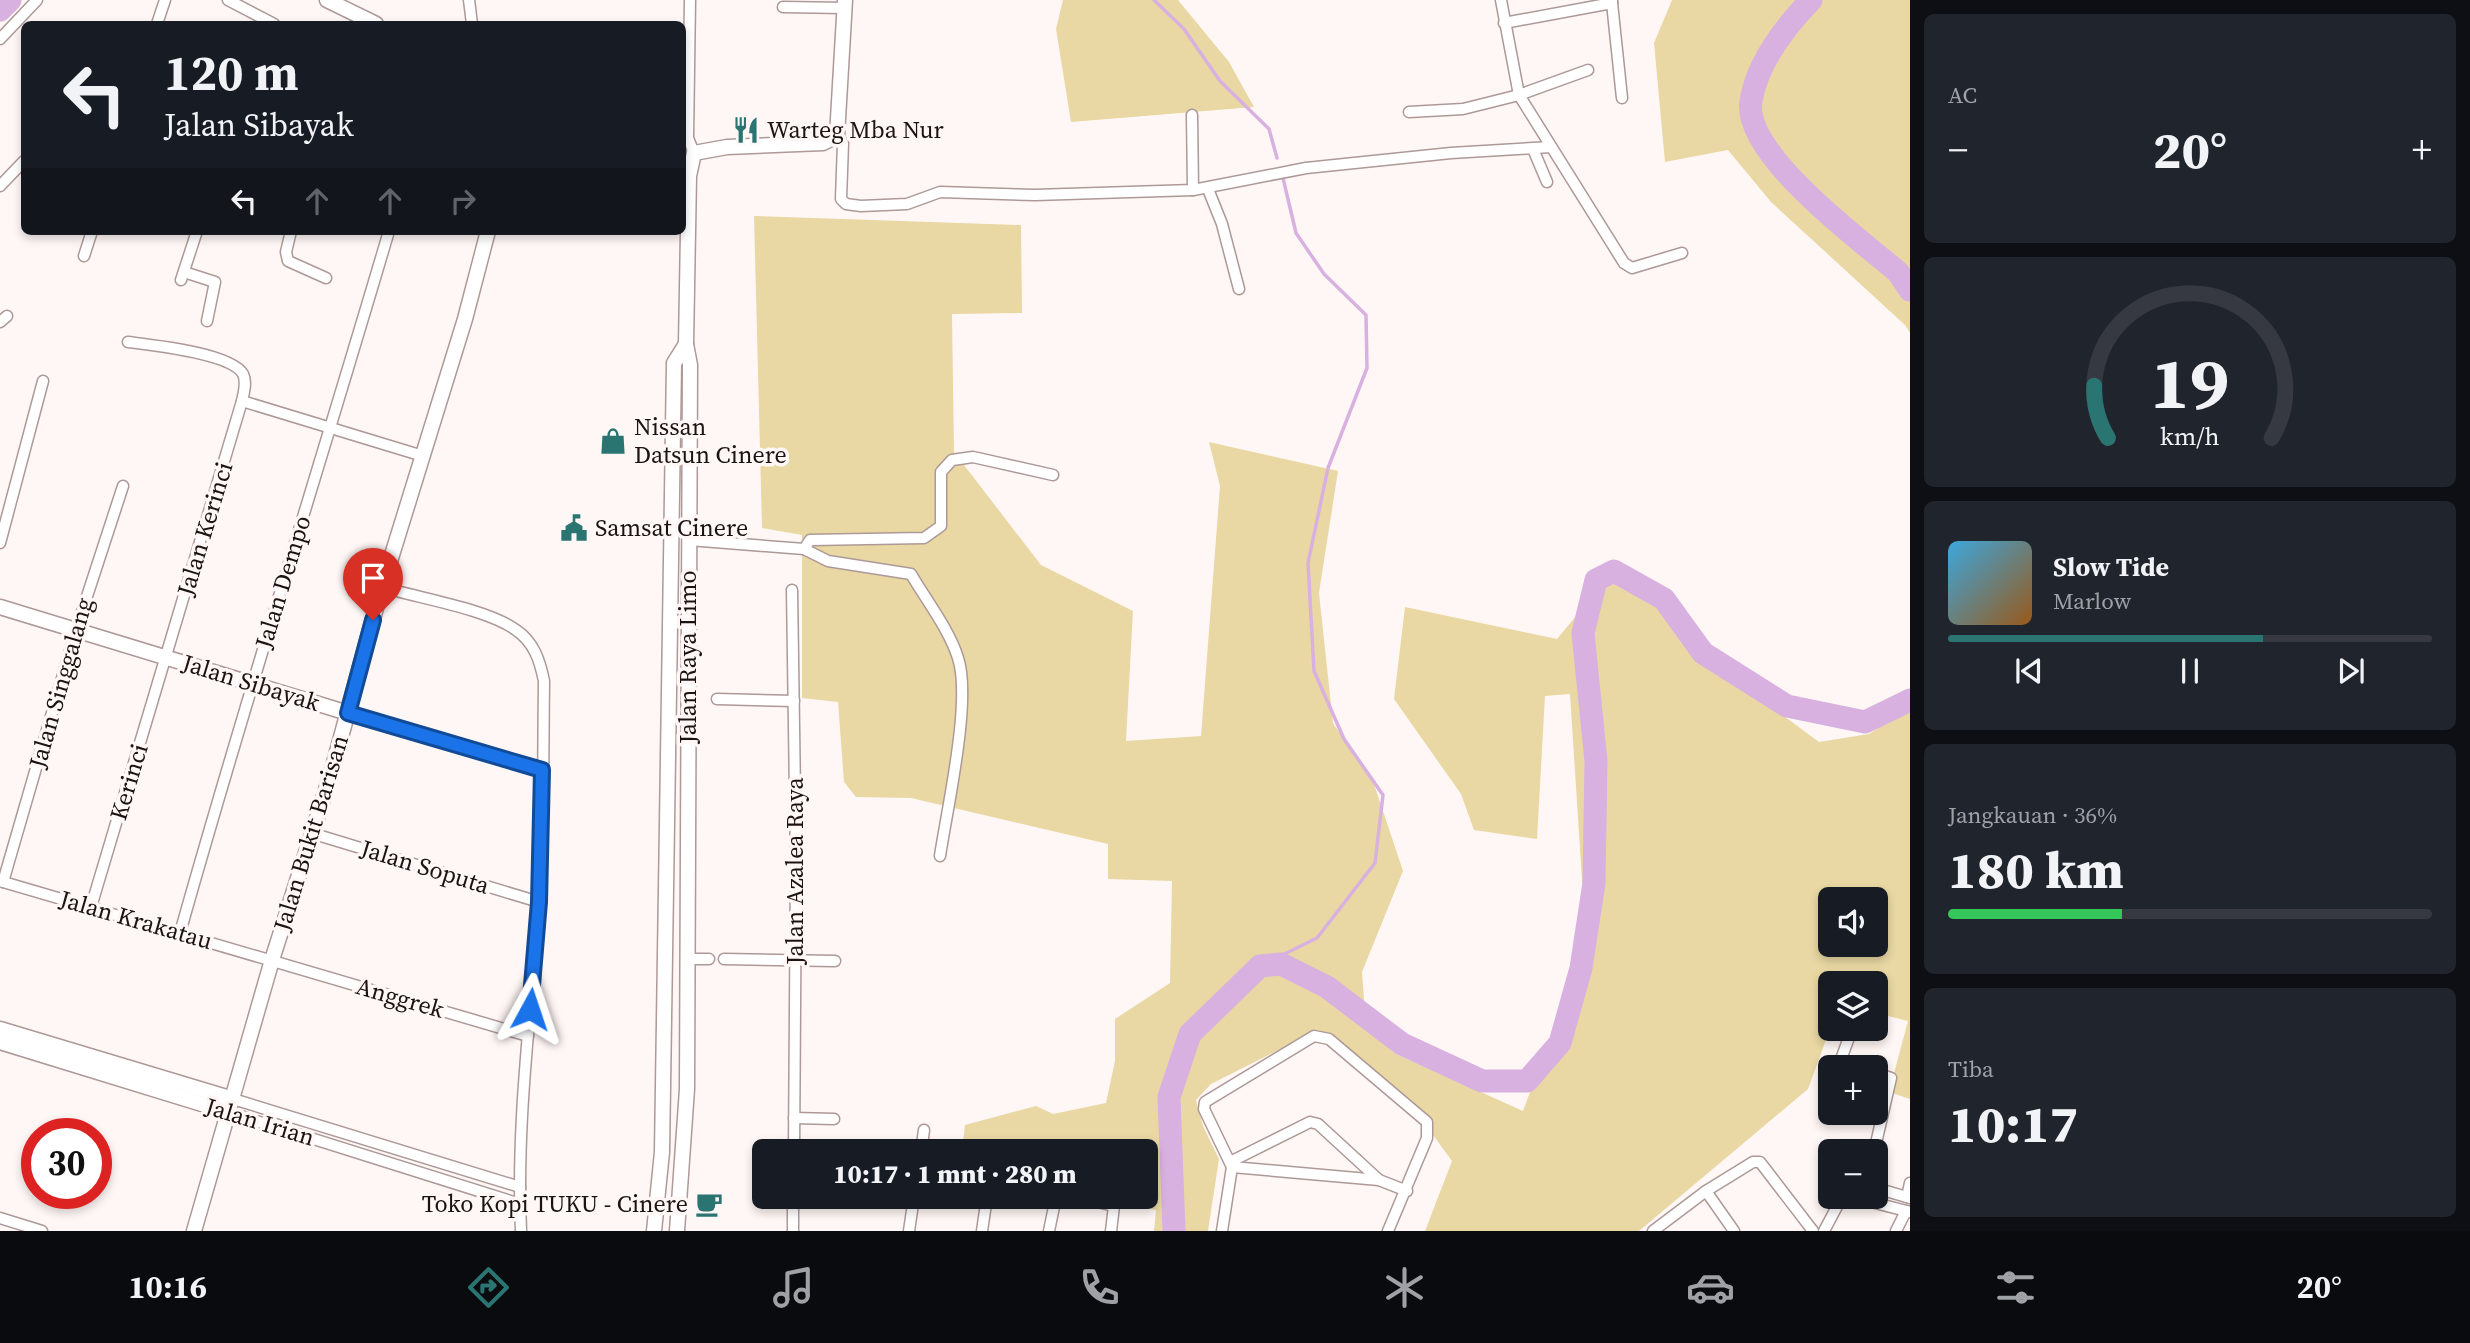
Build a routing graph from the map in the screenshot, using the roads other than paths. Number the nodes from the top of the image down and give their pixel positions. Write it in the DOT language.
graph roads {
  1 [pos="37,0"];
  2 [pos="165,0"];
  3 [pos="228,0"];
  4 [pos="327,0"];
  5 [pos="469,0"];
  6 [pos="690,0"];
  7 [pos="1501,0"];
  8 [pos="1612,2"];
  9 [pos="845,4"];
  10 [pos="783,7"];
  11 [pos="158,21"];
  12 [pos="259,21"];
  13 [pos="370,21"];
  14 [pos="472,21"];
  15 [pos="1504,23"];
  16 [pos="0,39"];
  17 [pos="1588,70"];
  18 [pos="1519,95"];
  19 [pos="1622,98"];
  20 [pos="1409,112"];
  21 [pos="1192,115"];
  22 [pos="837,136"];
  23 [pos="1551,148"];
  24 [pos="1533,149"];
  25 [pos="694,153"];
  26 [pos="21,164"];
  27 [pos="686,174"];
  28 [pos="1547,182"];
  29 [pos="0,186"];
  30 [pos="1208,189"];
  31 [pos="1193,190"];
  32 [pos="91,235"];
  33 [pos="196,235"];
  34 [pos="290,235"];
  35 [pos="387,235"];
  36 [pos="487,235"];
  37 [pos="1682,253"];
  38 [pos="84,256"];
  39 [pos="326,278"];
  40 [pos="1239,289"];
  41 [pos="207,321"];
  42 [pos="128,342"];
  43 [pos="686,344"];
  44 [pos="43,381"];
  45 [pos="242,401"];
  46 [pos="331,428"];
  47 [pos="423,456"];
  48 [pos="1053,475"];
  49 [pos="123,486"];
  50 [pos="689,540"];
  51 [pos="0,543"];
  52 [pos="803,549"];
  53 [pos="688,578"];
  54 [pos="671,579"];
  55 [pos="382,587"];
  56 [pos="792,590"];
  57 [pos="0,607"];
  58 [pos="76,630"];
  59 [pos="167,656"];
  60 [pos="251,683"];
  61 [pos="717,699"];
  62 [pos="794,701"];
  63 [pos="348,713"];
  64 [pos="542,770"];
  65 [pos="311,833"];
  66 [pos="940,856"];
  67 [pos="2,882"];
  68 [pos="539,902"];
  69 [pos="91,907"];
  70 [pos="666,926"];
  71 [pos="687,927"];
  72 [pos="180,933"];
  73 [pos="687,959"];
  74 [pos="709,959"];
  75 [pos="723,959"];
  76 [pos="272,960"];
  77 [pos="796,960"];
  78 [pos="835,961"];
  79 [pos="0,1029"];
  80 [pos="528,1036"];
  81 [pos="0,1042"];
  82 [pos="232,1106"];
  83 [pos="794,1118"];
  84 [pos="834,1119"];
  85 [pos="924,1130"];
  86 [pos="794,1139"];
  87 [pos="923,1139"];
  88 [pos="1231,1164"];
  89 [pos="1379,1180"];
  90 [pos="1910,1183"];
  91 [pos="520,1186"];
  92 [pos="1407,1191"];
  93 [pos="1706,1191"];
  94 [pos="1888,1192"];
  95 [pos="1908,1198"];
  96 [pos="520,1204"];
  97 [pos="1888,1207"];
  98 [pos="793,1209"];
  99 [pos="912,1209"];
  100 [pos="986,1209"];
  101 [pos="1054,1209"];
  102 [pos="1114,1209"];
  103 [pos="1836,1209"];
  104 [pos="1908,1212"];
  105 [pos="0,1218"];
  106 [pos="1669,1227"];
  107 [pos="41,1231"];
  108 [pos="194,1231"];
  109 [pos="521,1231"];
  110 [pos="654,1231"];
  111 [pos="677,1231"];
  112 [pos="793,1231"];
  113 [pos="909,1231"];
  114 [pos="982,1231"];
  115 [pos="1049,1231"];
  116 [pos="1111,1231"];
  117 [pos="1222,1231"];
  118 [pos="1388,1231"];
  119 [pos="1653,1231"];
  120 [pos="1734,1231"];
  121 [pos="1814,1231"];
  122 [pos="1824,1231"];
  123 [pos="1896,1231"];
  1 -- 16 [label="street"];
  2 -- 11 [label="street"];
  3 -- 12 [label="street"];
  4 -- 13 [label="main road"];
  5 -- 14 [label="street"];
  6 -- 25 [label="street"];
  7 -- 15 [label="street"];
  8 -- 15 [label="street"];
  8 -- 19 [label="street"];
  9 -- 10 [label="street"];
  9 -- 22 [label="main road"];
  15 -- 18 [label="street"];
  17 -- 18 [label="street"];
  18 -- 20 [label="street"];
  18 -- 23 [label="street"];
  21 -- 31 [label="street"];
  22 -- 25 [label="main road"];
  22 -- 31 [label="street"];
  23 -- 24 [label="street"];
  23 -- 37 [label="street"];
  24 -- 28 [label="street"];
  24 -- 30 [label="street"];
  25 -- 27 [label="main road"];
  26 -- 29 [label="street"];
  27 -- 43 [label="main road"];
  30 -- 31 [label="street"];
  30 -- 40 [label="street"];
  32 -- 38 [label="street"];
  33 -- 41 [label="street"];
  34 -- 39 [label="street"];
  35 -- 46 [label="street, Jalan Dempo"];
  36 -- 47 [label="main road, Jalan Bukit Barisan"];
  42 -- 45 [label="street"];
  43 -- 50 [label="main road, Jalan Raya Limo"];
  43 -- 54 [label="main road, Jalan Raya Limo"];
  44 -- 51 [label="street"];
  45 -- 46 [label="street"];
  45 -- 59 [label="street, Jalan Kerinci"];
  46 -- 47 [label="street"];
  46 -- 60 [label="street, Jalan Dempo"];
  47 -- 55 [label="main road, Jalan Bukit Barisan"];
  48 -- 52 [label="street"];
  49 -- 58 [label="street, Jalan Singgalang"];
  50 -- 52 [label="street"];
  50 -- 53 [label="main road, Jalan Raya Limo"];
  52 -- 66 [label="street"];
  53 -- 54 [label="main road"];
  53 -- 71 [label="main road, Jalan Raya Limo"];
  54 -- 70 [label="main road, Jalan Raya Limo"];
  55 -- 63 [label="main road, Jalan Bukit Barisan"];
  55 -- 64 [label="street"];
  56 -- 62 [label="street, Jalan Azalea Raya"];
  57 -- 58 [label="main road, Jalan Sibayak"];
  58 -- 59 [label="main road, Jalan Sibayak"];
  58 -- 67 [label="street, Jalan Singgalang"];
  59 -- 60 [label="main road, Jalan Sibayak"];
  59 -- 69 [label="street, Kerinci"];
  60 -- 63 [label="main road, Jalan Sibayak"];
  60 -- 72 [label="street, Jalan Dempo"];
  61 -- 62 [label="street"];
  62 -- 77 [label="street, Jalan Azalea Raya"];
  63 -- 64 [label="street, Jalan Sibayak"];
  63 -- 65 [label="main road, Jalan Bukit Barisan"];
  64 -- 68 [label="street"];
  65 -- 68 [label="street, Jalan Soputa"];
  65 -- 76 [label="main road, Jalan Bukit Barisan"];
  67 -- 69 [label="street, Jalan Krakatau"];
  68 -- 80 [label="street"];
  69 -- 72 [label="street, Jalan Krakatau"];
  70 -- 71 [label="main road"];
  70 -- 110 [label="main road, Jalan Raya Limo"];
  71 -- 73 [label="main road, Jalan Raya Limo"];
  72 -- 76 [label="street, Jalan Krakatau"];
  73 -- 74 [label="street"];
  73 -- 111 [label="main road, Jalan Raya Limo"];
  75 -- 77 [label="street"];
  76 -- 80 [label="street, Anggrek"];
  76 -- 82 [label="main road, Jalan Bukit Barisan"];
  77 -- 78 [label="street"];
  77 -- 83 [label="street, Jalan Azalea Raya"];
  79 -- 82 [label="main road, Jalan Irian"];
  80 -- 91 [label="street"];
  81 -- 82 [label="main road, Jalan Irian"];
  82 -- 91 [label="street, Jalan Irian"];
  82 -- 96 [label="street, Jalan Irian"];
  82 -- 108 [label="main road, Jalan Bukit Barisan"];
  83 -- 84 [label="street"];
  83 -- 86 [label="street, Jalan Azalea Raya"];
  85 -- 87 [label="street"];
  88 -- 89 [label="street"];
  88 -- 89 [label="street"];
  88 -- 92 [label="street"];
  88 -- 117 [label="street"];
  89 -- 92 [label="street"];
  90 -- 95 [label="street"];
  91 -- 96 [label="street"];
  92 -- 118 [label="street"];
  93 -- 106 [label="street"];
  93 -- 120 [label="street"];
  93 -- 121 [label="street"];
  94 -- 95 [label="street"];
  96 -- 109 [label="street"];
  97 -- 104 [label="street"];
  98 -- 112 [label="street"];
  99 -- 113 [label="street"];
  100 -- 114 [label="street"];
  101 -- 115 [label="street"];
  102 -- 116 [label="street"];
  103 -- 122 [label="street"];
  104 -- 123 [label="street"];
  105 -- 107 [label="street"];
  106 -- 119 [label="street"];
}
